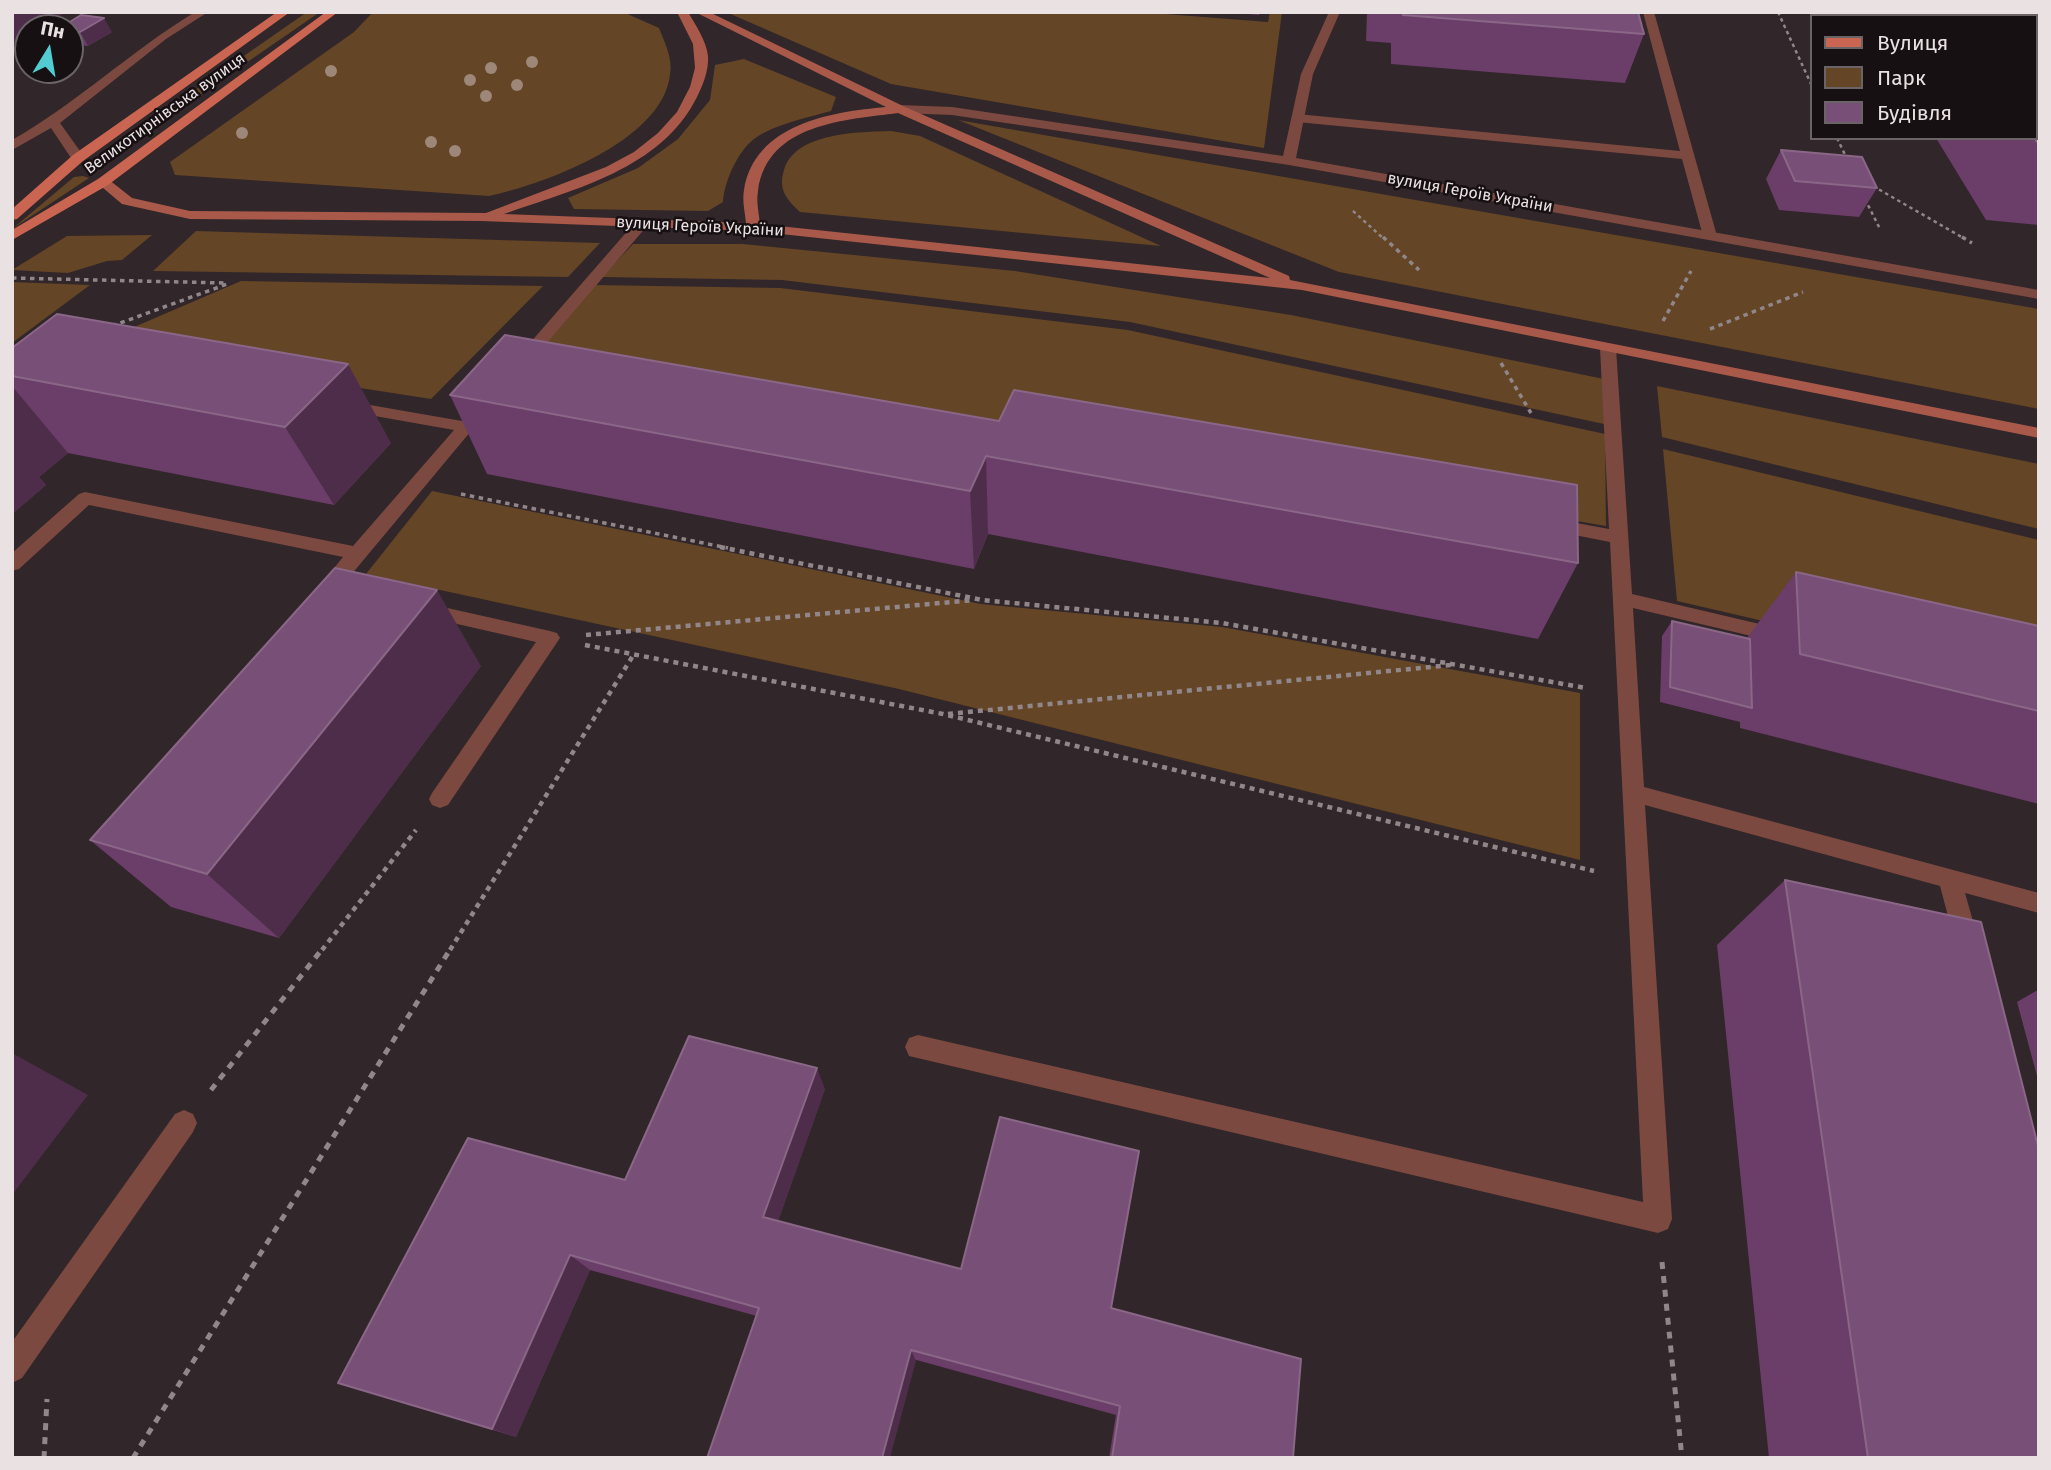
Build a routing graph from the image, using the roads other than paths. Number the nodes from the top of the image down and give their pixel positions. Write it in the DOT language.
graph roads {
  1 [pos="203,12"];
  2 [pos="285,12"];
  3 [pos="333,12"];
  4 [pos="682,12"];
  5 [pos="700,12"];
  6 [pos="1335,12"];
  7 [pos="1648,12"];
  8 [pos="899,110"];
  9 [pos="1297,118"];
  10 [pos="52,122"];
  11 [pos="12,146"];
  12 [pos="1685,155"];
  13 [pos="1289,161"];
  14 [pos="90,171"];
  15 [pos="12,216"];
  16 [pos="481,217"];
  17 [pos="642,223"];
  18 [pos="753,227"];
  19 [pos="12,236"];
  20 [pos="1710,236"];
  21 [pos="1302,286"];
  22 [pos="2039,295"];
  23 [pos="1608,348"];
  24 [pos="509,377"];
  25 [pos="492,397"];
  26 [pos="334,403"];
  27 [pos="466,427"];
  28 [pos="2039,433"];
  29 [pos="1537,522"];
  30 [pos="1619,537"];
  31 [pos="357,553"];
  32 [pos="12,564"];
  33 [pos="353,593"];
  34 [pos="1623,599"];
  35 [pos="405,606"];
  36 [pos="1797,640"];
  37 [pos="1634,793"];
  38 [pos="440,799"];
  39 [pos="1950,879"];
  40 [pos="2039,903"];
  41 [pos="1974,970"];
  42 [pos="918,1047"];
  43 [pos="184,1124"];
  44 [pos="12,1368"];
  1 -- 10 [label="street"];
  2 -- 14 [label="main road, Великотирнівська вулиця"];
  3 -- 14 [label="main road, Великотирнівська вулиця"];
  4 -- 16 [label="main road"];
  5 -- 8 [label="main road, вулиця Героїв України"];
  6 -- 9 [label="street"];
  7 -- 12 [label="street"];
  8 -- 13 [label="street, вулиця Героїв України"];
  8 -- 18 [label="main road"];
  8 -- 21 [label="main road, вулиця Героїв України"];
  9 -- 12 [label="street"];
  9 -- 13 [label="street"];
  10 -- 11 [label="street"];
  10 -- 14 [label="street"];
  12 -- 20 [label="street"];
  13 -- 20 [label="street, вулиця Героїв України"];
  14 -- 15 [label="main road, Великотирнівська вулиця"];
  14 -- 16 [label="main road, вулиця Героїв України"];
  14 -- 19 [label="main road, Великотирнівська вулиця"];
  16 -- 17 [label="main road, вулиця Героїв України"];
  17 -- 18 [label="main road, вулиця Героїв України"];
  17 -- 24 [label="street"];
  18 -- 21 [label="main road, вулиця Героїв України"];
  20 -- 22 [label="street, вулиця Героїв України"];
  21 -- 23 [label="main road, вулиця Героїв України"];
  23 -- 28 [label="main road, вулиця Героїв України"];
  23 -- 30 [label="street"];
  25 -- 27 [label="street"];
  26 -- 27 [label="street"];
  27 -- 31 [label="street"];
  29 -- 30 [label="street"];
  30 -- 34 [label="street"];
  31 -- 32 [label="street"];
  31 -- 33 [label="street"];
  34 -- 36 [label="street"];
  34 -- 37 [label="street"];
  35 -- 38 [label="street"];
  37 -- 39 [label="street"];
  37 -- 42 [label="street"];
  39 -- 40 [label="street"];
  39 -- 41 [label="street"];
  43 -- 44 [label="street"];
}
